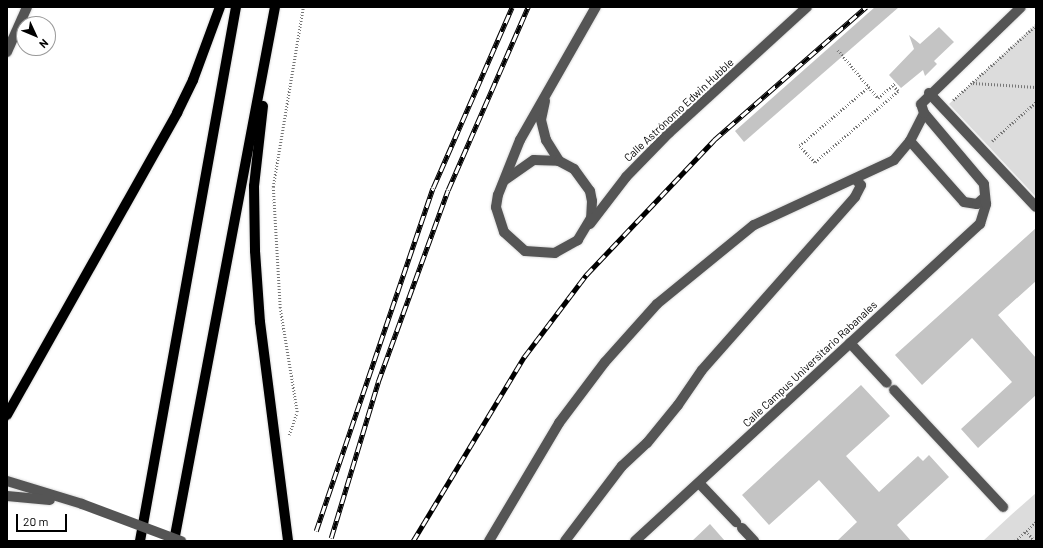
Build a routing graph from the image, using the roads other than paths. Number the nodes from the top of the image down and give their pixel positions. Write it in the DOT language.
graph roads {
  1 [pos="27,7"];
  2 [pos="220,7"];
  3 [pos="236,7"];
  4 [pos="596,7"];
  5 [pos="807,7"];
  6 [pos="1020,7"];
  7 [pos="275,10"];
  8 [pos="7,52"];
  9 [pos="564,59"];
  10 [pos="929,93"];
  11 [pos="924,113"];
  12 [pos="910,141"];
  13 [pos="559,161"];
  14 [pos="505,180"];
  15 [pos="856,180"];
  16 [pos="984,198"];
  17 [pos="1036,207"];
  18 [pos="578,240"];
  19 [pos="850,343"];
  20 [pos="7,415"];
  21 [pos="7,482"];
  22 [pos="699,482"];
  23 [pos="7,496"];
  24 [pos="70,502"];
  25 [pos="1003,507"];
  26 [pos="140,541"];
  27 [pos="174,541"];
  28 [pos="181,541"];
  29 [pos="288,541"];
  30 [pos="489,541"];
  31 [pos="565,541"];
  32 [pos="635,541"];
  33 [pos="754,541"];
  1 -- 8 [label="street"];
  2 -- 20 [label="main road"];
  3 -- 26 [label="main road"];
  4 -- 9 [label="street"];
  5 -- 18 [label="street, Calle Astrónomo Edwin Hubble"];
  6 -- 10 [label="street"];
  7 -- 27 [label="main road"];
  7 -- 29 [label="main road"];
  9 -- 13 [label="street"];
  9 -- 14 [label="street"];
  10 -- 11 [label="street"];
  10 -- 17 [label="street"];
  11 -- 12 [label="street"];
  11 -- 16 [label="street, Calle Campus Universitario Rabanales"];
  12 -- 15 [label="street"];
  12 -- 16 [label="street"];
  13 -- 14 [label="street"];
  13 -- 18 [label="street"];
  14 -- 18 [label="street"];
  15 -- 30 [label="street"];
  15 -- 31 [label="street"];
  16 -- 19 [label="street, Calle Campus Universitario Rabanales"];
  19 -- 22 [label="street, Calle Campus Universitario Rabanales"];
  19 -- 25 [label="street"];
  21 -- 24 [label="street"];
  22 -- 32 [label="street, Calle Campus Universitario Rabanales"];
  22 -- 33 [label="street"];
  23 -- 24 [label="street"];
  24 -- 28 [label="street, bridge"];
}
